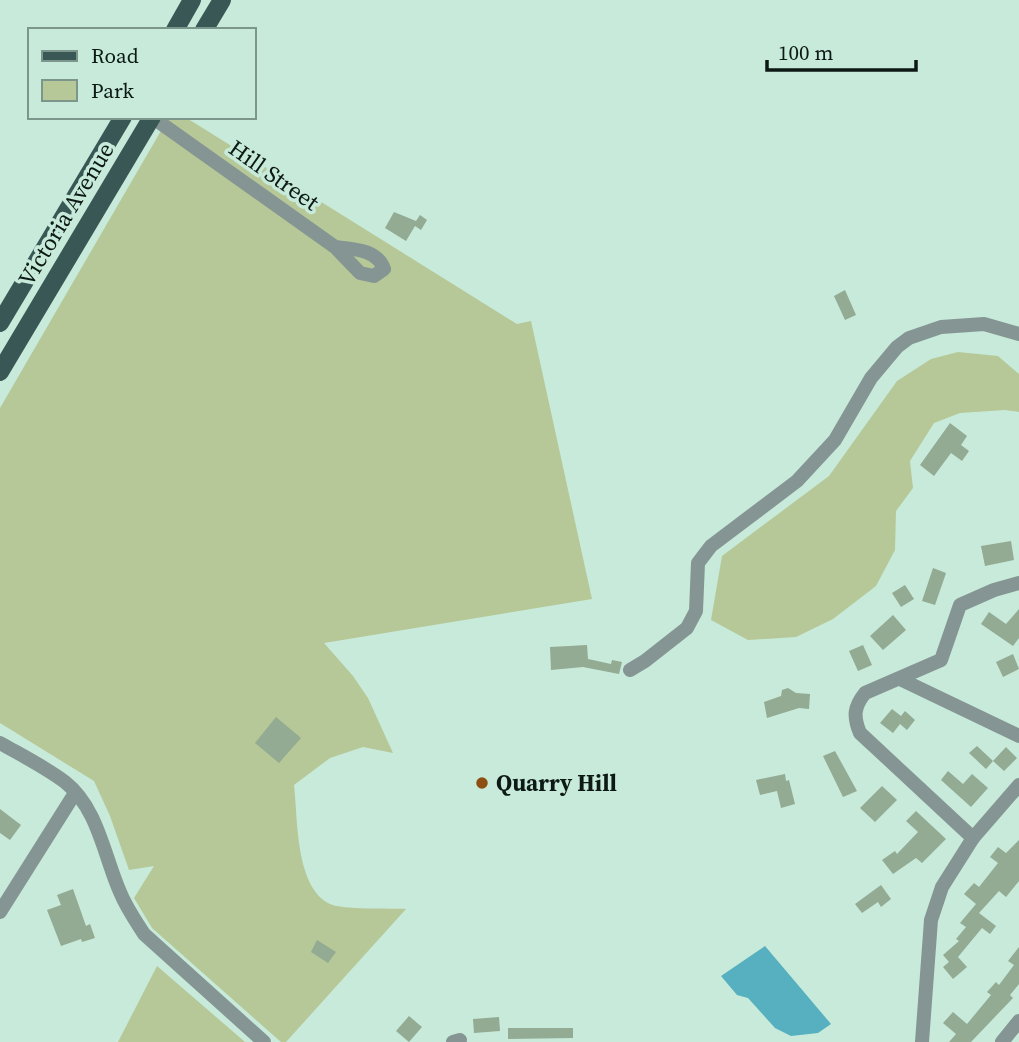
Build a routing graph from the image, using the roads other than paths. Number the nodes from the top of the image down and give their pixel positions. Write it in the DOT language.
graph roads {
  1 [pos="192,0"];
  2 [pos="222,0"];
  3 [pos="176,28"];
  4 [pos="205,28"];
  5 [pos="121,119"];
  6 [pos="151,119"];
  7 [pos="155,119"];
  8 [pos="335,247"];
  9 [pos="0,323"];
  10 [pos="1019,334"];
  11 [pos="0,372"];
  12 [pos="1019,583"];
  13 [pos="629,670"];
  14 [pos="900,679"];
  15 [pos="1019,736"];
  16 [pos="0,743"];
  17 [pos="1019,785"];
  18 [pos="75,793"];
  19 [pos="973,838"];
  20 [pos="0,912"];
  21 [pos="1019,1021"];
  22 [pos="264,1042"];
  23 [pos="922,1042"];
  24 [pos="1002,1042"];
  1 -- 3 [label="main road"];
  2 -- 4 [label="main road"];
  5 -- 9 [label="main road, Victoria Avenue"];
  6 -- 11 [label="main road, Victoria Avenue"];
  7 -- 8 [label="street, Hill Street"];
  10 -- 13 [label="street"];
  12 -- 14 [label="street"];
  14 -- 15 [label="street"];
  14 -- 19 [label="street"];
  16 -- 18 [label="street"];
  17 -- 19 [label="street"];
  18 -- 20 [label="street"];
  18 -- 22 [label="street"];
  19 -- 23 [label="street"];
  21 -- 24 [label="street"];
}
